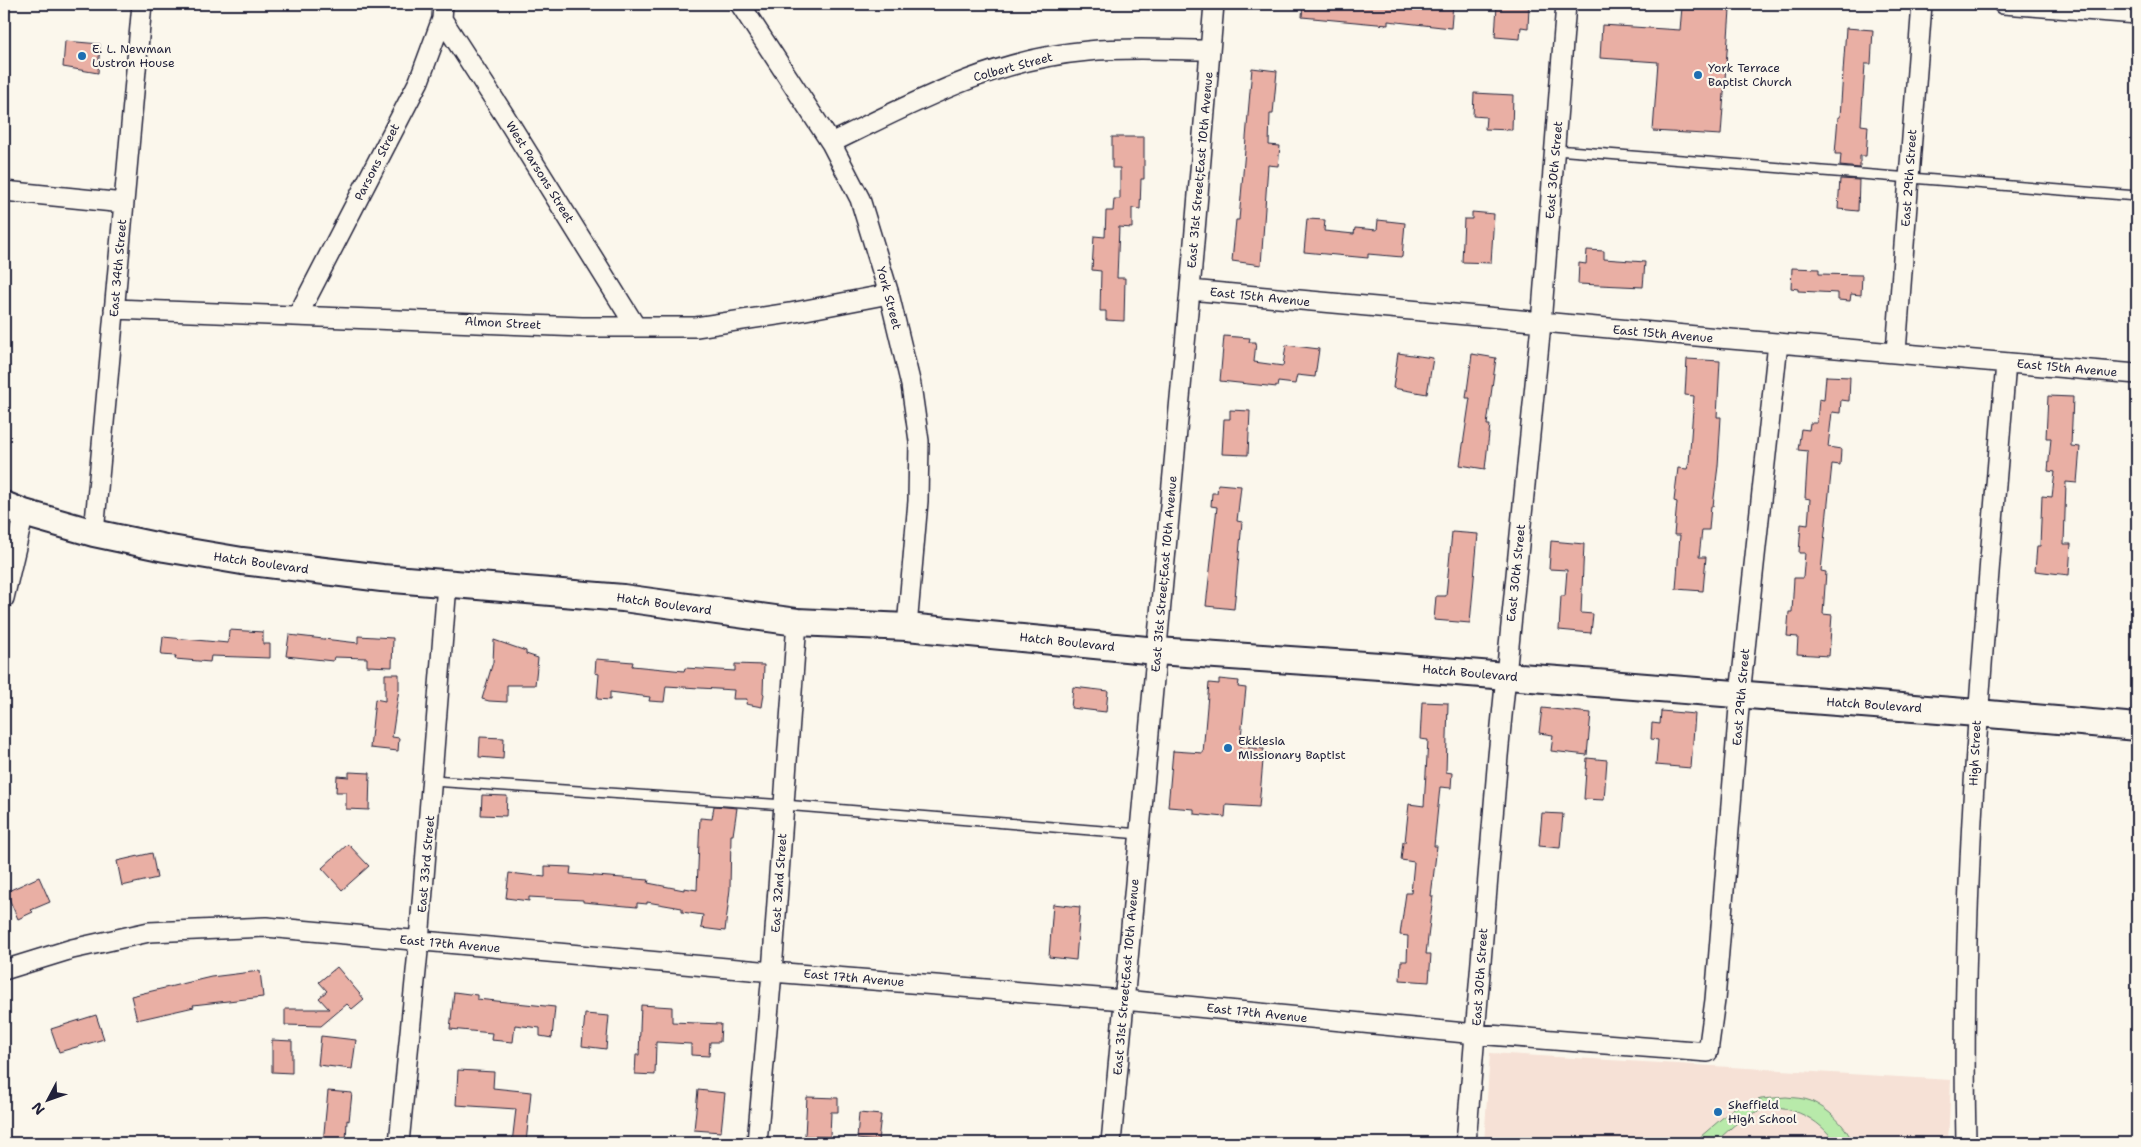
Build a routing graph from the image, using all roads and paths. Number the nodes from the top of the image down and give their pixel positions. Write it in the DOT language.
graph roads {
  1 [pos="142,4"];
  2 [pos="740,4"];
  3 [pos="1214,4"];
  4 [pos="1566,4"];
  5 [pos="1922,4"];
  6 [pos="2003,4"];
  7 [pos="442,11"];
  8 [pos="2137,14"];
  9 [pos="1210,50"];
  10 [pos="831,143"];
  11 [pos="1556,150"];
  12 [pos="1909,177"];
  13 [pos="4,191"];
  14 [pos="2137,196"];
  15 [pos="124,203"];
  16 [pos="1190,290"];
  17 [pos="890,294"];
  18 [pos="114,308"];
  19 [pos="298,315"];
  20 [pos="1541,324"];
  21 [pos="636,327"];
  22 [pos="1778,343"];
  23 [pos="1896,352"];
  24 [pos="2006,363"];
  25 [pos="2137,374"];
  26 [pos="14,509"];
  27 [pos="94,533"];
  28 [pos="447,584"];
  29 [pos="4,598"];
  30 [pos="797,622"];
  31 [pos="907,627"];
  32 [pos="1157,651"];
  33 [pos="1505,677"];
  34 [pos="1740,695"];
  35 [pos="1977,713"];
  36 [pos="2137,727"];
  37 [pos="433,781"];
  38 [pos="784,805"];
  39 [pos="1140,834"];
  40 [pos="420,941"];
  41 [pos="4,970"];
  42 [pos="772,972"];
  43 [pos="1124,1000"];
  44 [pos="1476,1034"];
  45 [pos="1708,1052"];
  46 [pos="399,1143"];
  47 [pos="757,1143"];
  48 [pos="1111,1143"];
  49 [pos="1466,1143"];
  50 [pos="1966,1143"];
  1 -- 15 [label="street, East 34th Street"];
  2 -- 10 [label="street, York Street"];
  3 -- 9 [label="street, East 31st Street;East 10th Avenue"];
  4 -- 11 [label="street, East 30th Street"];
  5 -- 12 [label="street, East 29th Street"];
  6 -- 8 [label="street"];
  7 -- 19 [label="street, Parsons Street"];
  7 -- 21 [label="street, West Parsons Street"];
  9 -- 10 [label="street, Colbert Street"];
  9 -- 16 [label="street, East 31st Street;East 10th Avenue"];
  10 -- 17 [label="street, York Street"];
  11 -- 12 [label="lane"];
  11 -- 20 [label="street, East 30th Street"];
  12 -- 14 [label="lane"];
  12 -- 23 [label="street, East 29th Street"];
  13 -- 15 [label="street"];
  15 -- 18 [label="street, East 34th Street"];
  16 -- 20 [label="street, East 15th Avenue"];
  16 -- 32 [label="street, East 31st Street;East 10th Avenue"];
  17 -- 21 [label="street, Almon Street"];
  17 -- 31 [label="street, York Street"];
  18 -- 19 [label="street, Almon Street"];
  18 -- 27 [label="street, East 34th Street"];
  19 -- 21 [label="street, Almon Street"];
  20 -- 22 [label="street, East 15th Avenue"];
  20 -- 33 [label="street, East 30th Street"];
  22 -- 23 [label="street, East 15th Avenue"];
  22 -- 34 [label="street, East 29th Street"];
  23 -- 24 [label="street, East 15th Avenue"];
  24 -- 25 [label="street, East 15th Avenue"];
  24 -- 35 [label="street, High Street"];
  26 -- 27 [label="main road, Hatch Boulevard"];
  26 -- 29 [label="street"];
  27 -- 28 [label="main road, Hatch Boulevard"];
  28 -- 30 [label="main road, Hatch Boulevard"];
  28 -- 37 [label="street, East 33rd Street"];
  30 -- 31 [label="main road, Hatch Boulevard"];
  30 -- 38 [label="street, East 32nd Street"];
  31 -- 32 [label="main road, Hatch Boulevard"];
  32 -- 33 [label="main road, Hatch Boulevard"];
  32 -- 39 [label="street, East 31st Street;East 10th Avenue"];
  33 -- 34 [label="main road, Hatch Boulevard"];
  33 -- 44 [label="street, East 30th Street"];
  34 -- 35 [label="main road, Hatch Boulevard"];
  34 -- 45 [label="street, East 29th Street"];
  35 -- 36 [label="main road, Hatch Boulevard"];
  35 -- 50 [label="street, High Street"];
  37 -- 38 [label="lane"];
  37 -- 40 [label="street, East 33rd Street"];
  38 -- 39 [label="lane"];
  38 -- 42 [label="street, East 32nd Street"];
  39 -- 43 [label="street, East 31st Street;East 10th Avenue"];
  40 -- 41 [label="street, East 17th Avenue"];
  40 -- 42 [label="street, East 17th Avenue"];
  40 -- 46 [label="street, East 33rd Street"];
  42 -- 43 [label="street, East 17th Avenue"];
  42 -- 47 [label="street, East 32nd Street"];
  43 -- 44 [label="street, East 17th Avenue"];
  43 -- 48 [label="street, East 31st Street;East 10th Avenue"];
  44 -- 45 [label="street, East 17th Avenue"];
  44 -- 49 [label="street, East 30th Street"];
}
